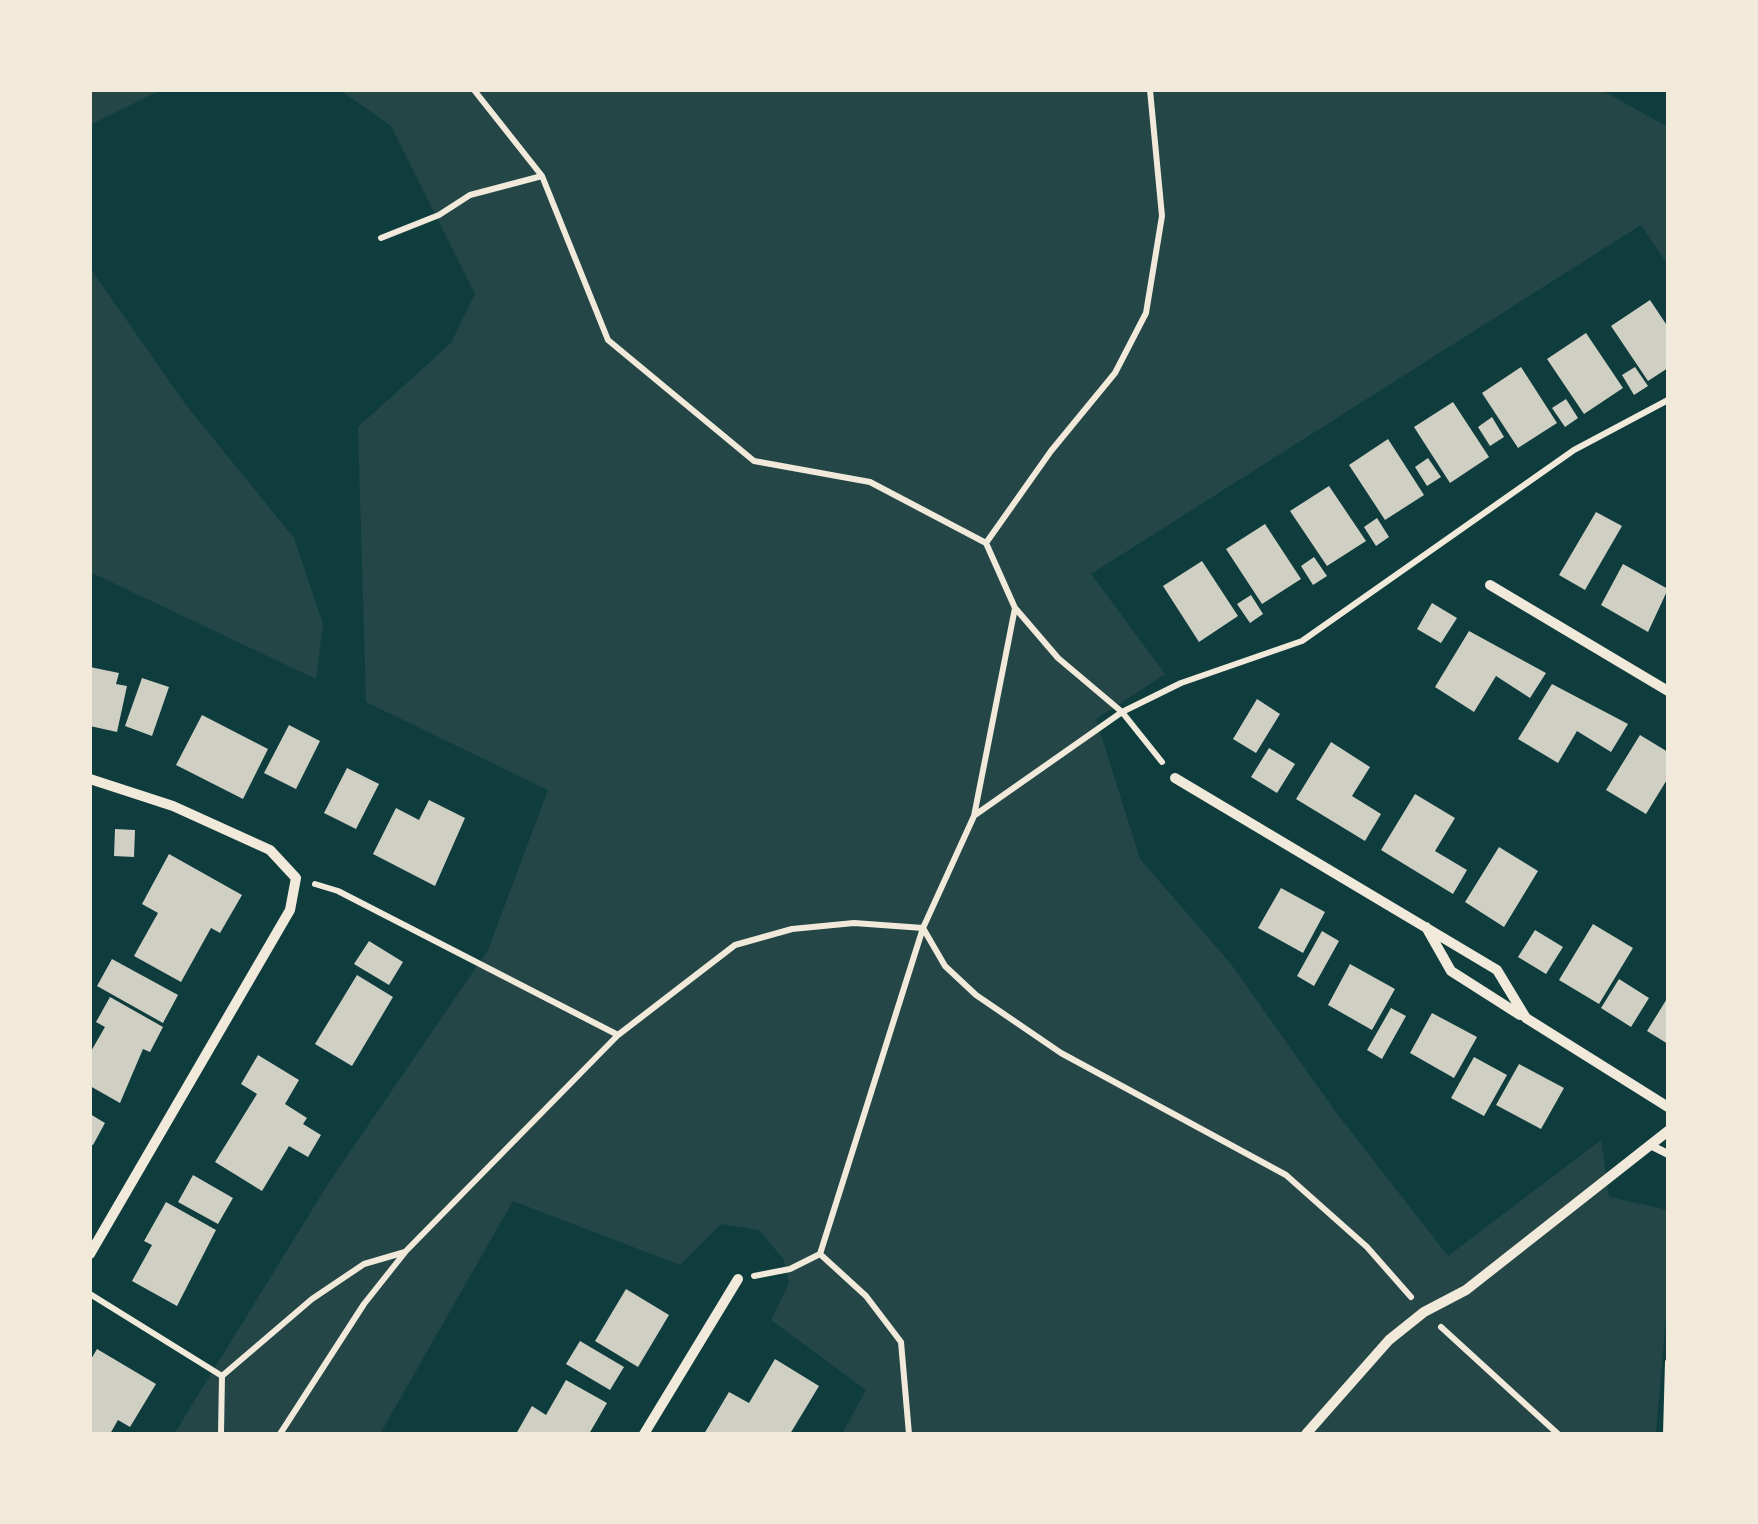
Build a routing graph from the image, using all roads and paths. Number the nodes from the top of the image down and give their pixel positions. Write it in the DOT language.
graph roads {
  1 [pos="474,90"];
  2 [pos="1150,90"];
  3 [pos="542,176"];
  4 [pos="380,238"];
  5 [pos="1668,400"];
  6 [pos="986,543"];
  7 [pos="1490,585"];
  8 [pos="1015,608"];
  9 [pos="1668,691"];
  10 [pos="1122,712"];
  11 [pos="1175,778"];
  12 [pos="90,779"];
  13 [pos="974,816"];
  14 [pos="296,878"];
  15 [pos="1426,925"];
  16 [pos="923,928"];
  17 [pos="1526,1018"];
  18 [pos="618,1035"];
  19 [pos="1668,1107"];
  20 [pos="1668,1131"];
  21 [pos="1652,1146"];
  22 [pos="1668,1154"];
  23 [pos="406,1251"];
  24 [pos="90,1254"];
  25 [pos="820,1254"];
  26 [pos="738,1279"];
  27 [pos="90,1294"];
  28 [pos="1424,1312"];
  29 [pos="1668,1362"];
  30 [pos="222,1376"];
  31 [pos="221,1434"];
  32 [pos="280,1434"];
  33 [pos="644,1434"];
  34 [pos="909,1434"];
  35 [pos="1306,1434"];
  36 [pos="1558,1434"];
  37 [pos="1666,1434"];
  1 -- 3 [label="path"];
  2 -- 6 [label="path"];
  3 -- 4 [label="path"];
  3 -- 6 [label="path"];
  5 -- 10 [label="path"];
  6 -- 8 [label="path"];
  7 -- 9 [label="street"];
  8 -- 10 [label="path"];
  8 -- 13 [label="path"];
  10 -- 11 [label="path"];
  10 -- 13 [label="path"];
  11 -- 15 [label="street"];
  12 -- 14 [label="street"];
  13 -- 16 [label="path"];
  14 -- 18 [label="path"];
  14 -- 24 [label="street"];
  15 -- 17 [label="street"];
  15 -- 17 [label="street"];
  16 -- 18 [label="path"];
  16 -- 25 [label="path"];
  16 -- 28 [label="path"];
  17 -- 19 [label="street"];
  18 -- 23 [label="path"];
  20 -- 21 [label="street"];
  21 -- 22 [label="lane"];
  21 -- 28 [label="street"];
  23 -- 30 [label="path"];
  23 -- 32 [label="path"];
  25 -- 26 [label="path"];
  25 -- 34 [label="path"];
  26 -- 33 [label="street"];
  27 -- 30 [label="path"];
  28 -- 35 [label="street"];
  28 -- 36 [label="path"];
  29 -- 37 [label="path"];
  30 -- 31 [label="path"];
}
